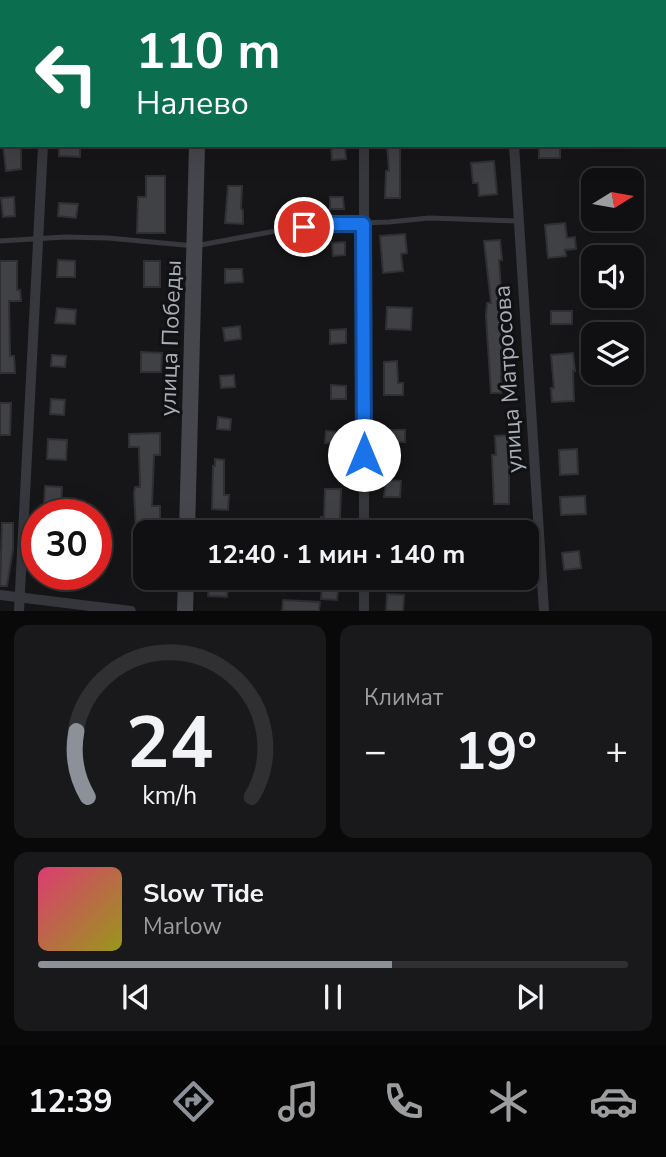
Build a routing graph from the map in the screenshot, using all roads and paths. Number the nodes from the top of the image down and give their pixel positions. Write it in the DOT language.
graph roads {
  1 [pos="43,147"];
  2 [pos="197,147"];
  3 [pos="364,147"];
  4 [pos="514,147"];
  5 [pos="519,221"];
  6 [pos="363,224"];
  7 [pos="39,240"];
  8 [pos="0,241"];
  9 [pos="195,246"];
  10 [pos="187,520"];
  11 [pos="364,520"];
  12 [pos="186,590"];
  13 [pos="364,590"];
  14 [pos="0,595"];
  15 [pos="20,596"];
  16 [pos="19,611"];
  17 [pos="131,611"];
  18 [pos="185,611"];
  19 [pos="364,611"];
  20 [pos="544,611"];
  1 -- 7 [label="street"];
  2 -- 9 [label="street, улица Победы"];
  3 -- 6 [label="street"];
  4 -- 5 [label="street, улица Матросова"];
  5 -- 6 [label="lane"];
  5 -- 20 [label="street, улица Матросова"];
  6 -- 9 [label="lane"];
  6 -- 11 [label="street"];
  7 -- 8 [label="lane"];
  7 -- 9 [label="lane"];
  7 -- 15 [label="street"];
  9 -- 10 [label="street, улица Победы"];
  12 -- 18 [label="street"];
  13 -- 19 [label="street"];
  14 -- 15 [label="street"];
  15 -- 16 [label="street"];
  15 -- 17 [label="street"];
}
